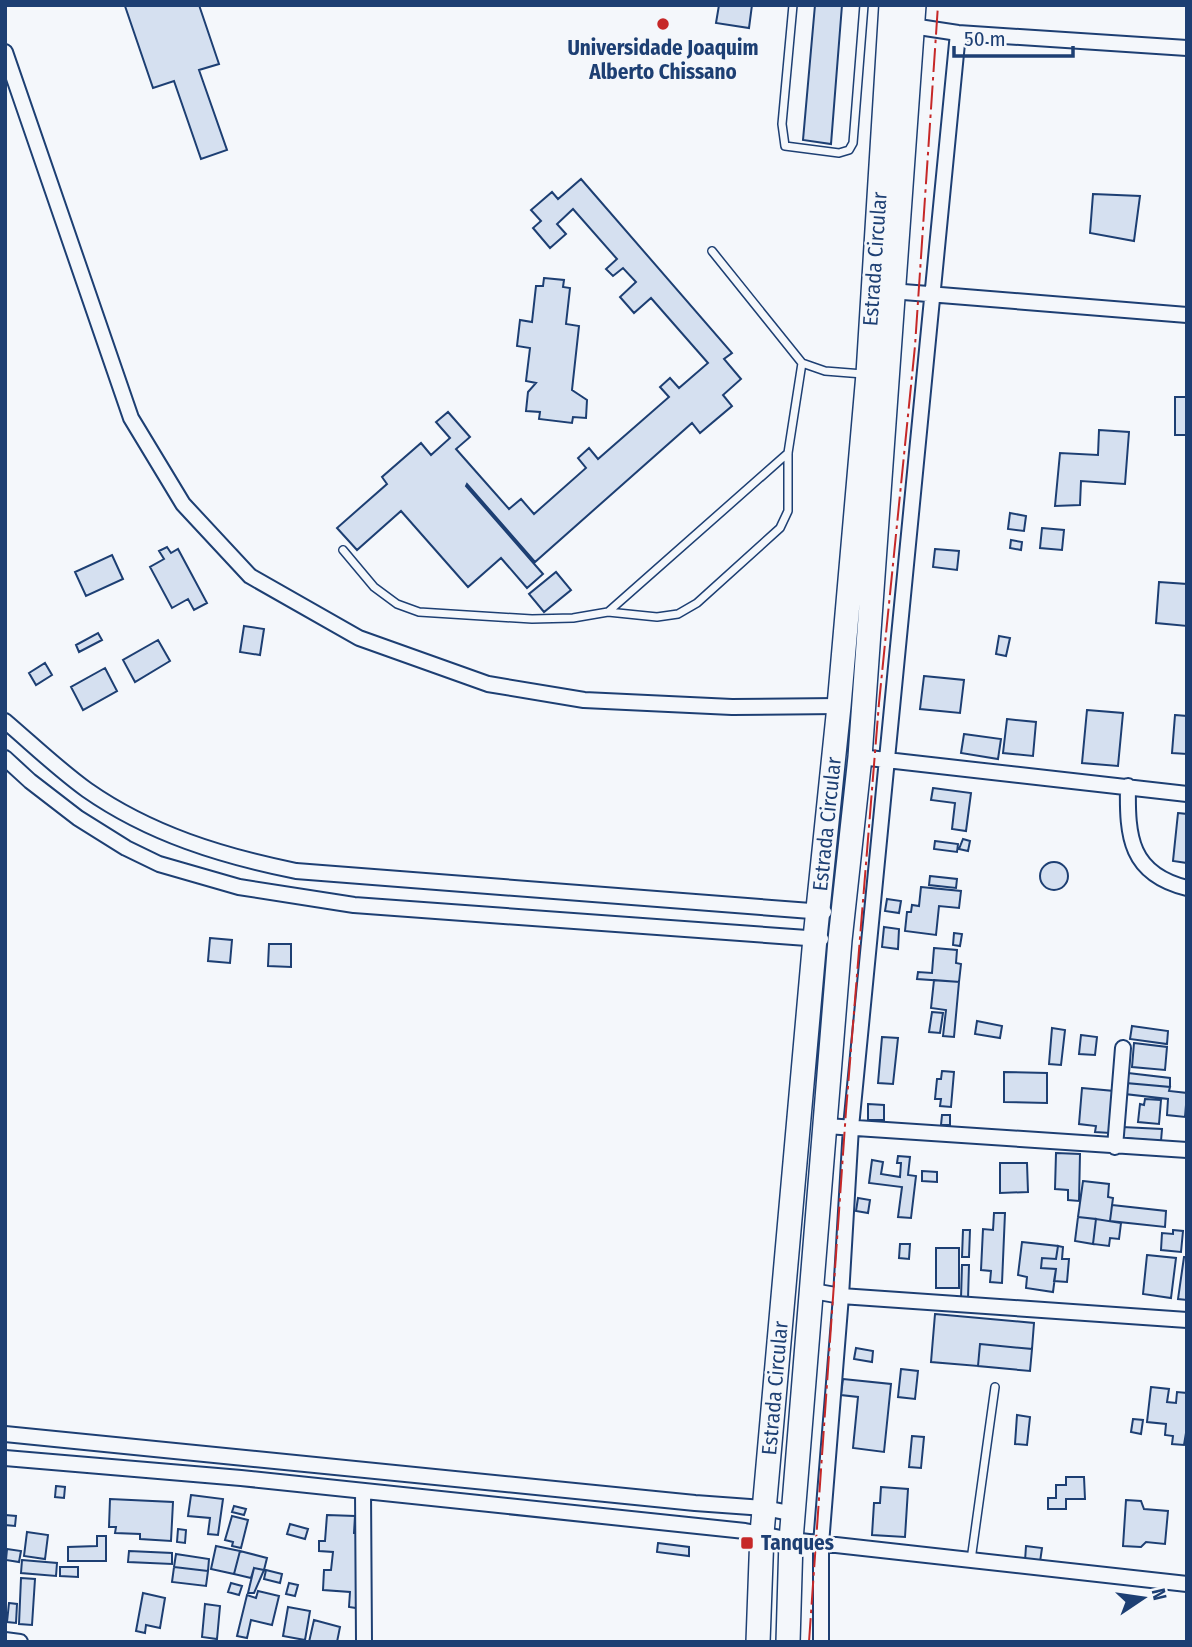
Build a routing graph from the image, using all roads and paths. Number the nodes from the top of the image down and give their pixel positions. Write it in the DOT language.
graph roads {
  1 [pos="793,5"];
  2 [pos="864,5"];
  3 [pos="891,5"];
  4 [pos="913,15"];
  5 [pos="958,33"];
  6 [pos="1187,48"];
  7 [pos="5,52"];
  8 [pos="10,84"];
  9 [pos="712,251"];
  10 [pos="891,291"];
  11 [pos="931,294"];
  12 [pos="1187,315"];
  13 [pos="802,363"];
  14 [pos="868,374"];
  15 [pos="788,453"];
  16 [pos="343,550"];
  17 [pos="608,612"];
  18 [pos="839,706"];
  19 [pos="5,721"];
  20 [pos="860,757"];
  21 [pos="5,758"];
  22 [pos="887,760"];
  23 [pos="1128,786"];
  24 [pos="1187,794"];
  25 [pos="1187,888"];
  26 [pos="818,910"];
  27 [pos="842,917"];
  28 [pos="815,938"];
  29 [pos="840,940"];
  30 [pos="1123,1048"];
  31 [pos="826,1126"];
  32 [pos="851,1127"];
  33 [pos="1115,1147"];
  34 [pos="1187,1150"];
  35 [pos="813,1291"];
  36 [pos="841,1296"];
  37 [pos="1187,1320"];
  38 [pos="995,1387"];
  39 [pos="5,1434"];
  40 [pos="5,1458"];
  41 [pos="363,1491"];
  42 [pos="765,1508"];
  43 [pos="794,1514"];
  44 [pos="762,1533"];
  45 [pos="791,1540"];
  46 [pos="821,1544"];
  47 [pos="971,1560"];
  48 [pos="1187,1584"];
  49 [pos="5,1640"];
  50 [pos="20,1642"];
  51 [pos="365,1642"];
  52 [pos="758,1642"];
  53 [pos="788,1642"];
  54 [pos="821,1642"];
  1 -- 2 [label="lane"];
  3 -- 14 [label="main road, Estrada Circular"];
  4 -- 5 [label="street"];
  4 -- 10 [label="main road"];
  5 -- 6 [label="street"];
  5 -- 11 [label="street"];
  7 -- 8 [label="street"];
  8 -- 18 [label="street"];
  9 -- 13 [label="lane"];
  10 -- 11 [label="street"];
  10 -- 20 [label="main road"];
  11 -- 12 [label="street"];
  11 -- 22 [label="street"];
  13 -- 14 [label="lane"];
  13 -- 15 [label="lane"];
  14 -- 18 [label="main road, Estrada Circular"];
  15 -- 17 [label="lane"];
  15 -- 17 [label="lane"];
  16 -- 17 [label="lane"];
  18 -- 26 [label="main road, Estrada Circular"];
  19 -- 26 [label="street"];
  20 -- 22 [label="street"];
  20 -- 27 [label="main road"];
  21 -- 28 [label="street"];
  22 -- 23 [label="street"];
  22 -- 32 [label="street"];
  23 -- 24 [label="street"];
  23 -- 25 [label="street"];
  26 -- 27 [label="street"];
  26 -- 28 [label="main road, Estrada Circular"];
  27 -- 29 [label="main road"];
  28 -- 29 [label="street"];
  28 -- 42 [label="main road, Estrada Circular"];
  29 -- 31 [label="main road"];
  30 -- 33 [label="street"];
  31 -- 32 [label="street"];
  31 -- 35 [label="main road"];
  32 -- 33 [label="street"];
  32 -- 36 [label="street"];
  33 -- 34 [label="street"];
  35 -- 36 [label="street"];
  35 -- 43 [label="main road"];
  36 -- 37 [label="street"];
  36 -- 46 [label="street"];
  38 -- 47 [label="lane"];
  39 -- 42 [label="street"];
  40 -- 41 [label="street"];
  41 -- 44 [label="street"];
  41 -- 51 [label="street"];
  42 -- 43 [label="street"];
  42 -- 44 [label="main road, Estrada Circular"];
  43 -- 45 [label="main road"];
  44 -- 45 [label="street"];
  44 -- 52 [label="main road, Estrada Circular"];
  45 -- 46 [label="street"];
  45 -- 53 [label="main road"];
  46 -- 47 [label="street"];
  46 -- 54 [label="street"];
  47 -- 48 [label="street"];
  49 -- 50 [label="street"];
}
